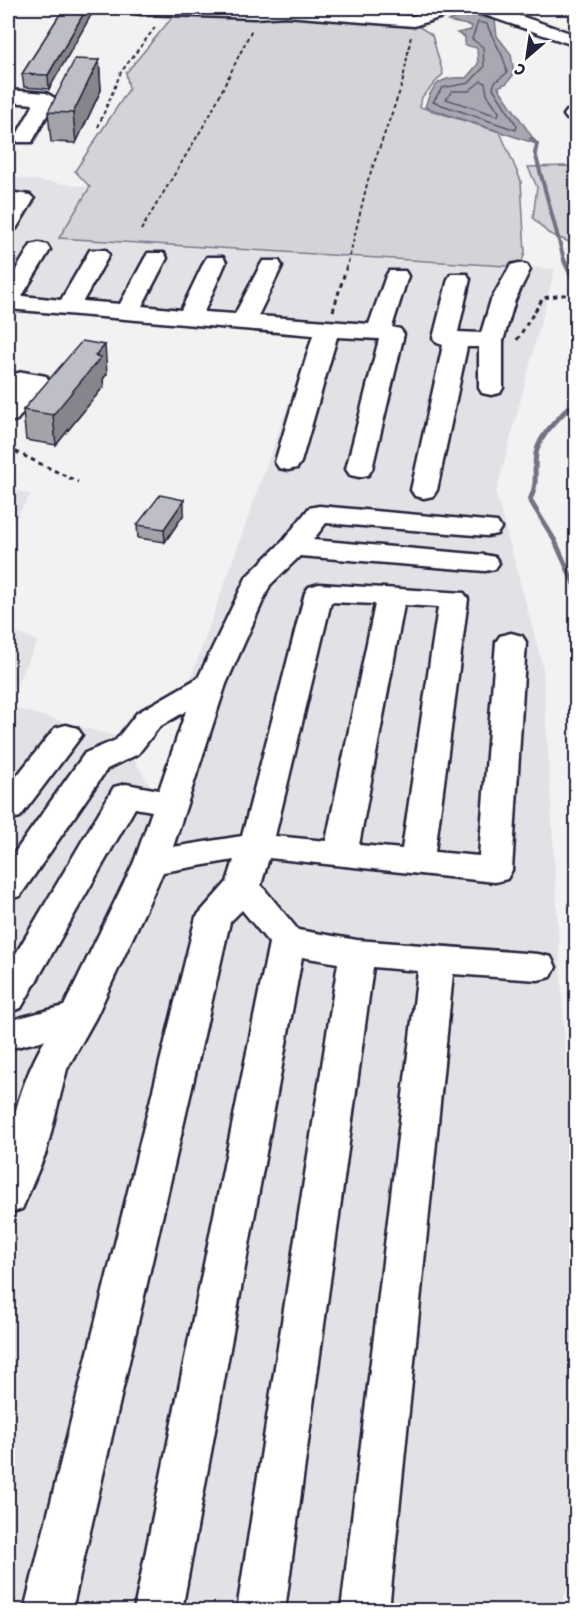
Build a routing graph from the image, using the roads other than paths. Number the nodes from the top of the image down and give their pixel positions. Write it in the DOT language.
graph roads {
  1 [pos="170,8"];
  2 [pos="451,8"];
  3 [pos="482,8"];
  4 [pos="520,8"];
  5 [pos="141,9"];
  6 [pos="545,28"];
  7 [pos="576,41"];
  8 [pos="8,96"];
  9 [pos="25,138"];
  10 [pos="8,198"];
  11 [pos="8,224"];
  12 [pos="39,250"];
  13 [pos="98,255"];
  14 [pos="156,258"];
  15 [pos="215,262"];
  16 [pos="271,266"];
  17 [pos="519,270"];
  18 [pos="397,276"];
  19 [pos="459,279"];
  20 [pos="8,301"];
  21 [pos="69,306"];
  22 [pos="128,311"];
  23 [pos="190,316"];
  24 [pos="244,320"];
  25 [pos="327,329"];
  26 [pos="418,336"];
  27 [pos="491,341"];
  28 [pos="491,388"];
  29 [pos="8,396"];
  30 [pos="8,415"];
  31 [pos="288,462"];
  32 [pos="359,469"];
  33 [pos="424,490"];
  34 [pos="487,528"];
  35 [pos="293,547"];
  36 [pos="485,563"];
  37 [pos="391,596"];
  38 [pos="510,642"];
  39 [pos="211,684"];
  40 [pos="66,735"];
  41 [pos="171,804"];
  42 [pos="8,809"];
  43 [pos="256,845"];
  44 [pos="340,855"];
  45 [pos="151,862"];
  46 [pos="417,862"];
  47 [pos="243,887"];
  48 [pos="8,888"];
  49 [pos="287,941"];
  50 [pos="357,953"];
  51 [pos="437,959"];
  52 [pos="538,968"];
  53 [pos="8,998"];
  54 [pos="76,1017"];
  55 [pos="8,1035"];
  56 [pos="8,1197"];
  57 [pos="48,1611"];
  58 [pos="158,1611"];
  59 [pos="261,1611"];
  60 [pos="365,1611"];
  1 -- 2 [label="street"];
  1 -- 5 [label="street"];
  3 -- 6 [label="street"];
  4 -- 6 [label="street"];
  6 -- 7 [label="street"];
  8 -- 9 [label="street"];
  10 -- 11 [label="street"];
  12 -- 20 [label="street"];
  13 -- 21 [label="street"];
  14 -- 22 [label="street"];
  15 -- 23 [label="street"];
  16 -- 24 [label="street"];
  17 -- 27 [label="street"];
  18 -- 26 [label="street"];
  19 -- 26 [label="street"];
  20 -- 21 [label="street"];
  21 -- 22 [label="street"];
  22 -- 23 [label="street"];
  23 -- 24 [label="street"];
  24 -- 25 [label="street"];
  25 -- 26 [label="street"];
  25 -- 31 [label="street"];
  26 -- 27 [label="street"];
  26 -- 32 [label="street"];
  26 -- 33 [label="street"];
  27 -- 28 [label="street"];
  29 -- 30 [label="street"];
  34 -- 35 [label="street"];
  35 -- 36 [label="street"];
  35 -- 39 [label="street"];
  37 -- 43 [label="street"];
  37 -- 44 [label="street"];
  37 -- 46 [label="street"];
  38 -- 46 [label="street"];
  39 -- 41 [label="street"];
  39 -- 48 [label="street"];
  40 -- 42 [label="street"];
  41 -- 45 [label="street"];
  41 -- 53 [label="street"];
  43 -- 44 [label="street"];
  43 -- 45 [label="street"];
  43 -- 47 [label="street"];
  44 -- 46 [label="street"];
  45 -- 54 [label="street"];
  47 -- 49 [label="street"];
  47 -- 57 [label="street"];
  49 -- 50 [label="street"];
  49 -- 58 [label="street"];
  50 -- 51 [label="street"];
  50 -- 59 [label="street"];
  51 -- 52 [label="street"];
  51 -- 60 [label="street"];
  54 -- 55 [label="street"];
  54 -- 56 [label="street"];
}
